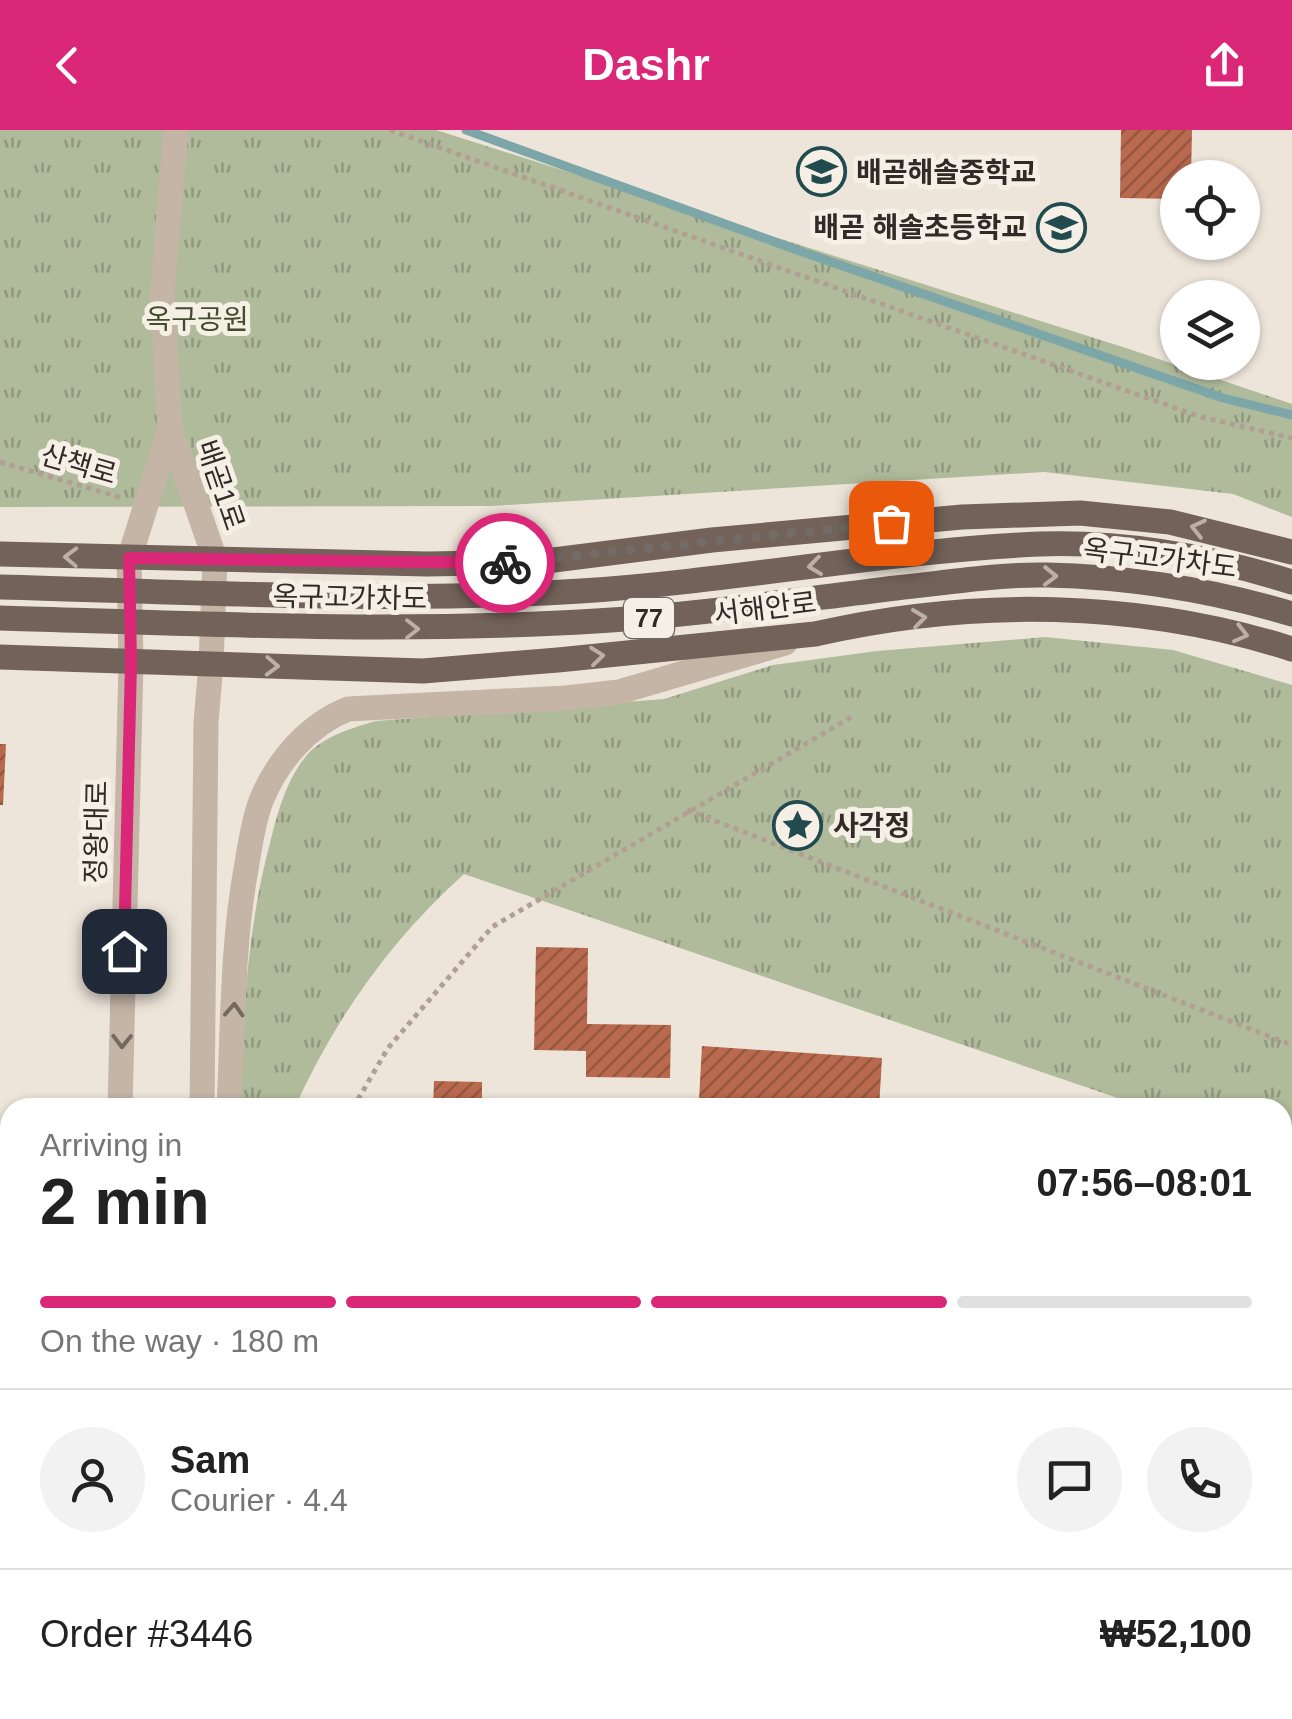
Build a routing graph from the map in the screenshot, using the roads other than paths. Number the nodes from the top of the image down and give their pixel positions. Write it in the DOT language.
graph roads {
  1 [pos="176,130"];
  2 [pos="170,429"];
  3 [pos="1292,552"];
  4 [pos="0,554"];
  5 [pos="129,558"];
  6 [pos="214,560"];
  7 [pos="1292,582"];
  8 [pos="0,587"];
  9 [pos="1292,614"];
  10 [pos="0,618"];
  11 [pos="814,634"];
  12 [pos="1292,649"];
  13 [pos="0,658"];
  14 [pos="131,663"];
  15 [pos="212,664"];
  16 [pos="120,1098"];
  17 [pos="202,1098"];
  18 [pos="230,1098"];
  1 -- 2 [label="street, 배곧1로"];
  2 -- 5 [label="street, 배곧1로"];
  2 -- 6 [label="street, 배곧1로"];
  3 -- 6 [label="main road, one-way"];
  5 -- 4 [label="main road, one-way"];
  5 -- 6 [label="main road"];
  5 -- 14 [label="street, 정왕대로"];
  6 -- 15 [label="street"];
  7 -- 8 [label="main road, 옥구고가차도 / 77, one-way, bridge"];
  10 -- 9 [label="main road, 옥구고가차도 / 77, one-way, bridge"];
  11 -- 12 [label="main road, 서해안로, one-way"];
  15 -- 11 [label="main road, 서해안로, one-way"];
  18 -- 11 [label="street, one-way"];
  13 -- 14 [label="main road, 서해안로"];
  14 -- 15 [label="main road, 서해안로"];
  14 -- 16 [label="street, 정왕대로, one-way"];
  15 -- 17 [label="street"];
}
